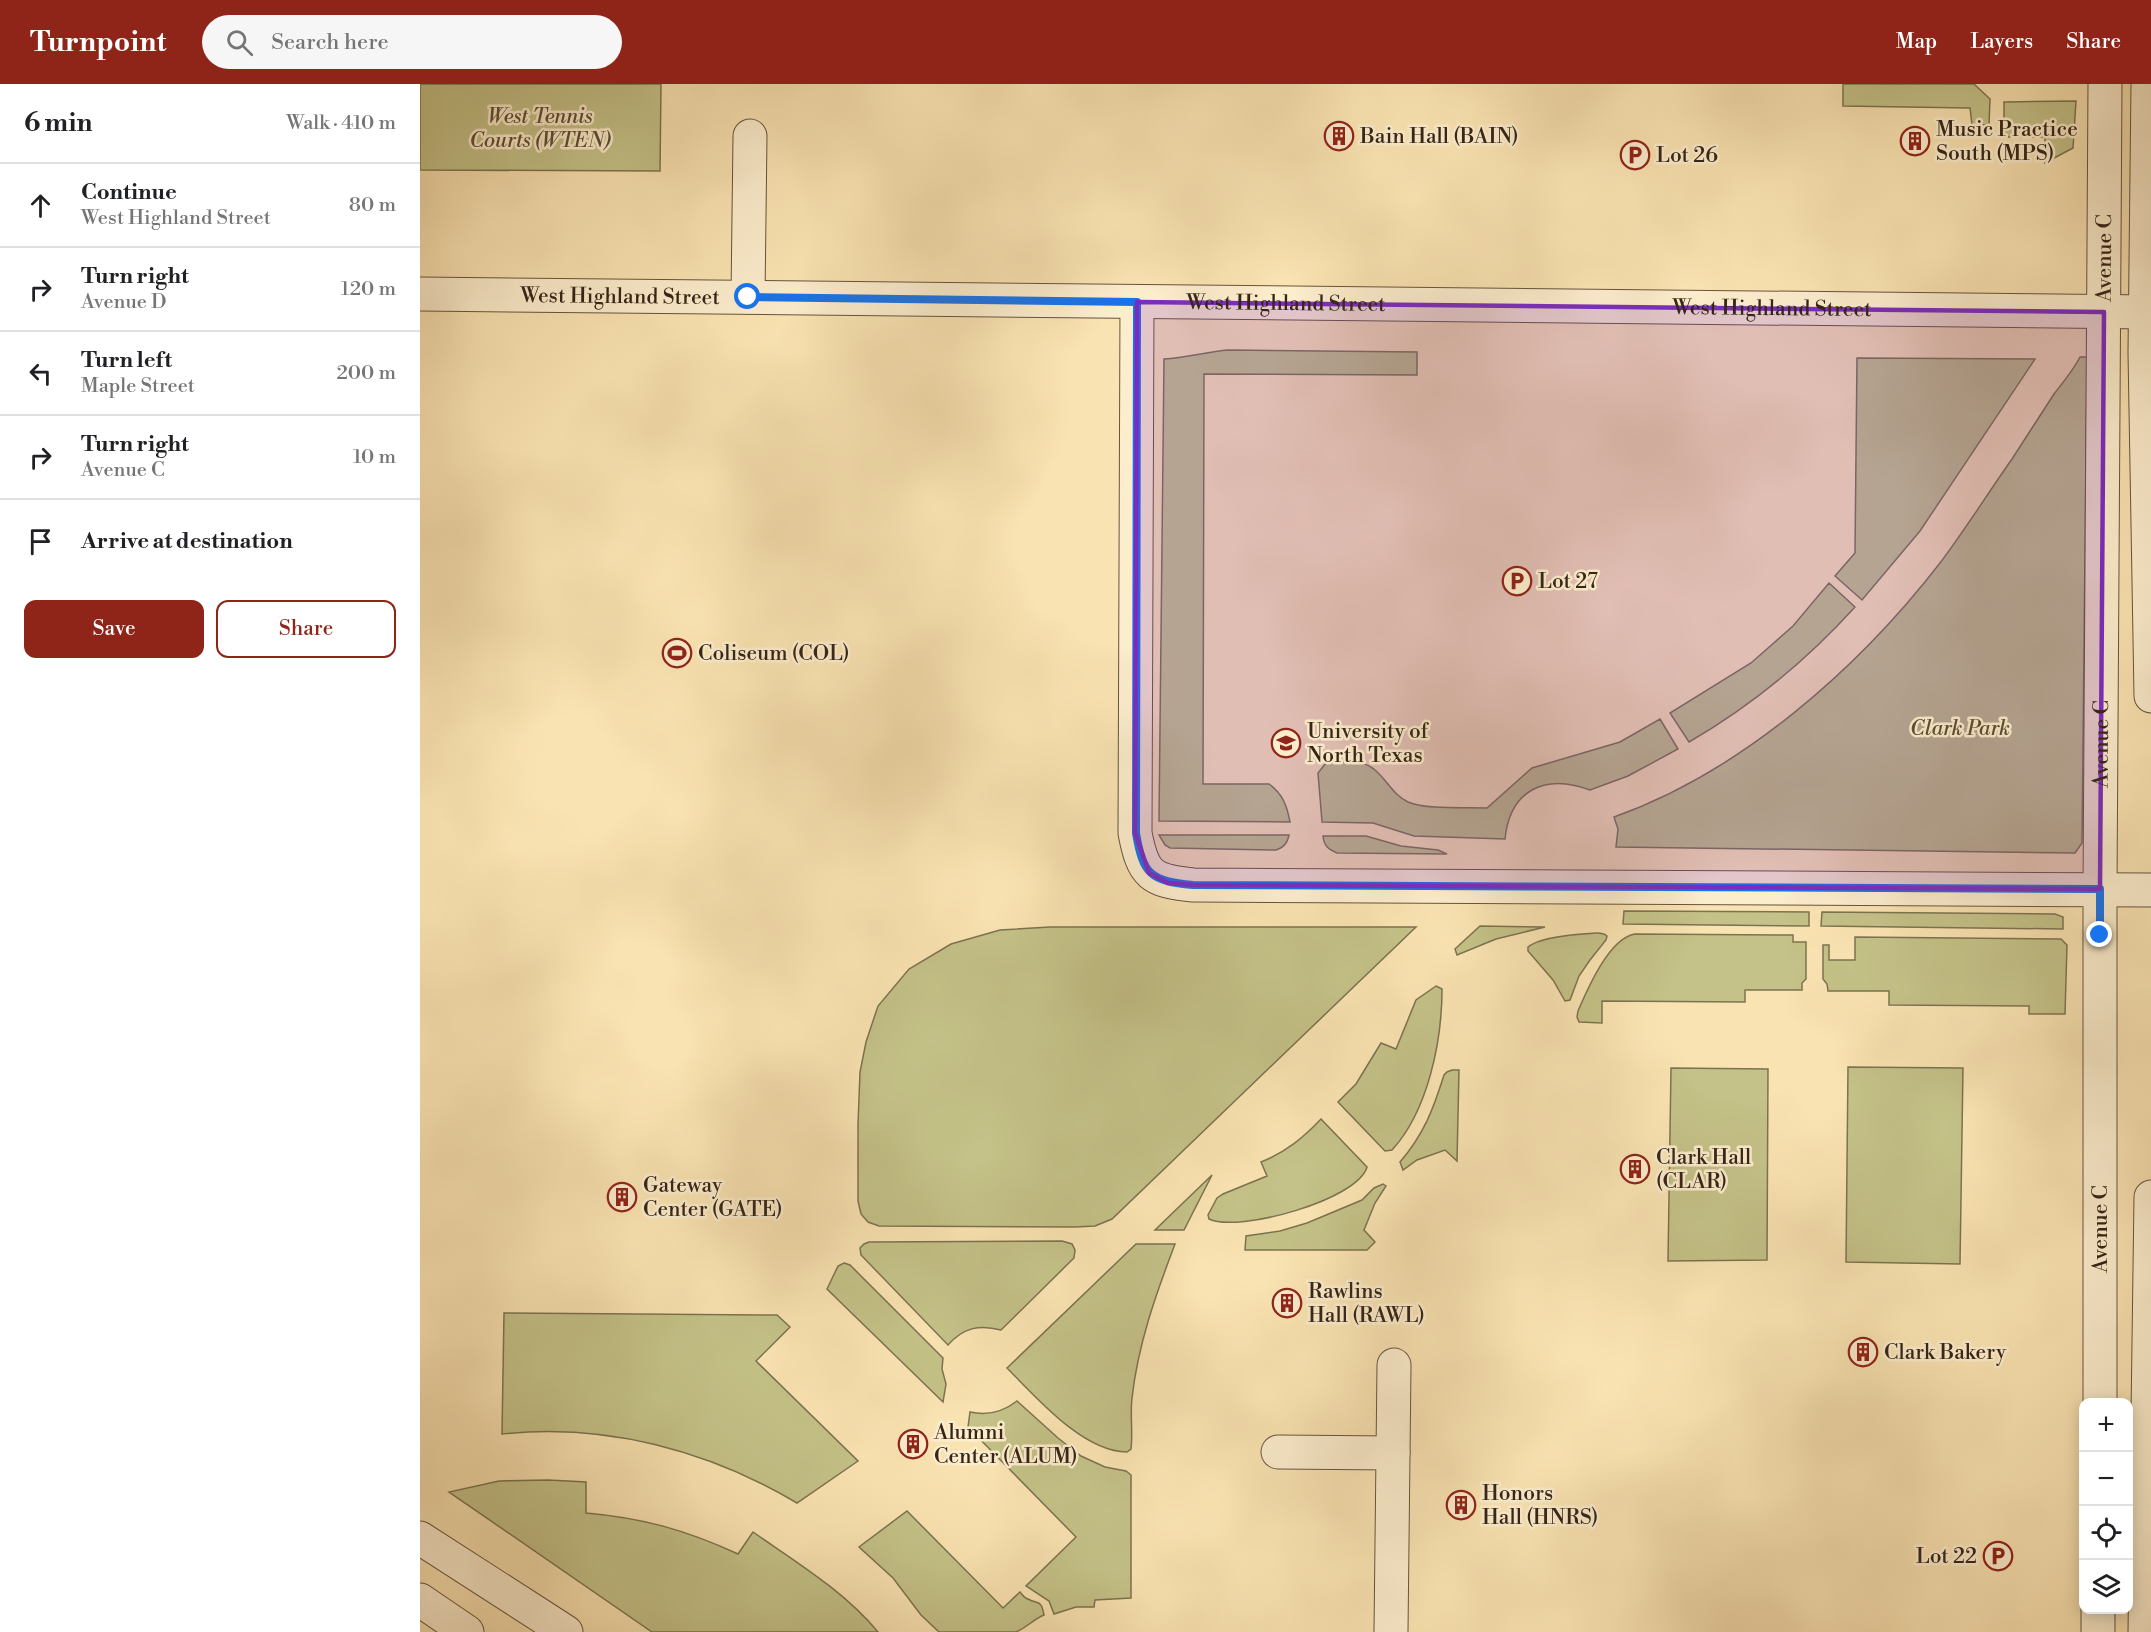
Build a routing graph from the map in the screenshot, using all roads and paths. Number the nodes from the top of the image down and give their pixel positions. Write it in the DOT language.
graph roads {
  1 [pos="2105,84"];
  2 [pos="2148,84"];
  3 [pos="750,136"];
  4 [pos="420,294"];
  5 [pos="748,297"];
  6 [pos="1137,302"];
  7 [pos="2103,312"];
  8 [pos="2148,312"];
  9 [pos="2151,696"];
  10 [pos="2100,889"];
  11 [pos="2151,890"];
  12 [pos="2151,1197"];
  13 [pos="1394,1365"];
  14 [pos="2100,1398"];
  15 [pos="1278,1452"];
  16 [pos="1393,1453"];
  17 [pos="420,1538"];
  18 [pos="420,1600"];
  19 [pos="2098,1614"];
  20 [pos="467,1632"];
  21 [pos="566,1632"];
  22 [pos="1391,1632"];
  23 [pos="2098,1632"];
  24 [pos="2145,1632"];
  1 -- 7 [label="street, Avenue C"];
  2 -- 8 [label="street, Avenue C"];
  3 -- 5 [label="street"];
  4 -- 5 [label="street, West Highland Street"];
  5 -- 6 [label="street, West Highland Street"];
  6 -- 7 [label="street, West Highland Street"];
  6 -- 10 [label="street"];
  7 -- 8 [label="street, West Highland Street"];
  7 -- 10 [label="street, Avenue C"];
  8 -- 9 [label="street, Avenue C"];
  10 -- 11 [label="street"];
  10 -- 14 [label="street, Avenue C"];
  12 -- 24 [label="street"];
  13 -- 16 [label="street"];
  15 -- 16 [label="street"];
  16 -- 22 [label="street"];
  17 -- 21 [label="street"];
  18 -- 20 [label="street"];
  19 -- 23 [label="street"];
}
